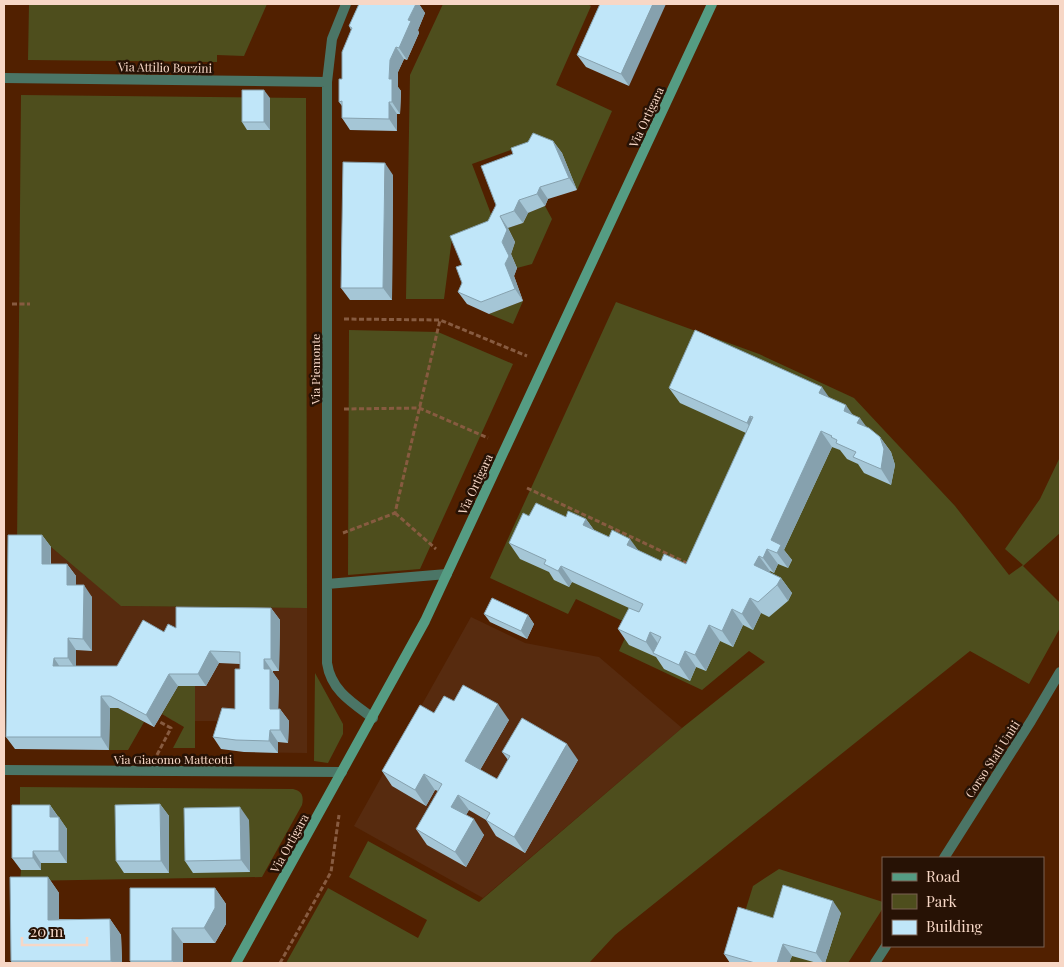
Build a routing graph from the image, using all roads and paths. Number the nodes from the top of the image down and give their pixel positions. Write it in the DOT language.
graph roads {
  1 [pos="346,4"];
  2 [pos="712,4"];
  3 [pos="4,78"];
  4 [pos="327,82"];
  5 [pos="12,304"];
  6 [pos="30,304"];
  7 [pos="344,319"];
  8 [pos="440,320"];
  9 [pos="527,356"];
  10 [pos="419,408"];
  11 [pos="344,409"];
  12 [pos="488,438"];
  13 [pos="527,488"];
  14 [pos="394,513"];
  15 [pos="343,533"];
  16 [pos="436,549"];
  17 [pos="693,566"];
  18 [pos="447,574"];
  19 [pos="327,584"];
  20 [pos="1060,672"];
  21 [pos="373,718"];
  22 [pos="158,721"];
  23 [pos="154,760"];
  24 [pos="4,770"];
  25 [pos="342,772"];
  26 [pos="339,815"];
  27 [pos="945,857"];
  28 [pos="885,947"];
  29 [pos="236,963"];
  30 [pos="280,963"];
  31 [pos="875,963"];
  1 -- 4 [label="street, Via Piemonte"];
  2 -- 18 [label="street, Via Ortigara"];
  3 -- 4 [label="street, Via Attilio Borzini"];
  4 -- 19 [label="street, Via Piemonte"];
  5 -- 6 [label="path"];
  7 -- 8 [label="path"];
  8 -- 9 [label="path"];
  8 -- 10 [label="path"];
  10 -- 11 [label="path"];
  10 -- 12 [label="path"];
  10 -- 14 [label="path"];
  13 -- 17 [label="path"];
  14 -- 15 [label="path"];
  14 -- 16 [label="path"];
  18 -- 19 [label="street"];
  18 -- 21 [label="street, Via Ortigara"];
  19 -- 21 [label="street, Via Piemonte"];
  20 -- 27 [label="street, Corso Stati Uniti"];
  21 -- 25 [label="street, Via Ortigara"];
  22 -- 23 [label="path"];
  24 -- 25 [label="street, Via Giacomo Matteotti"];
  25 -- 29 [label="street, Via Ortigara"];
  26 -- 30 [label="path"];
  28 -- 31 [label="street"];
}
